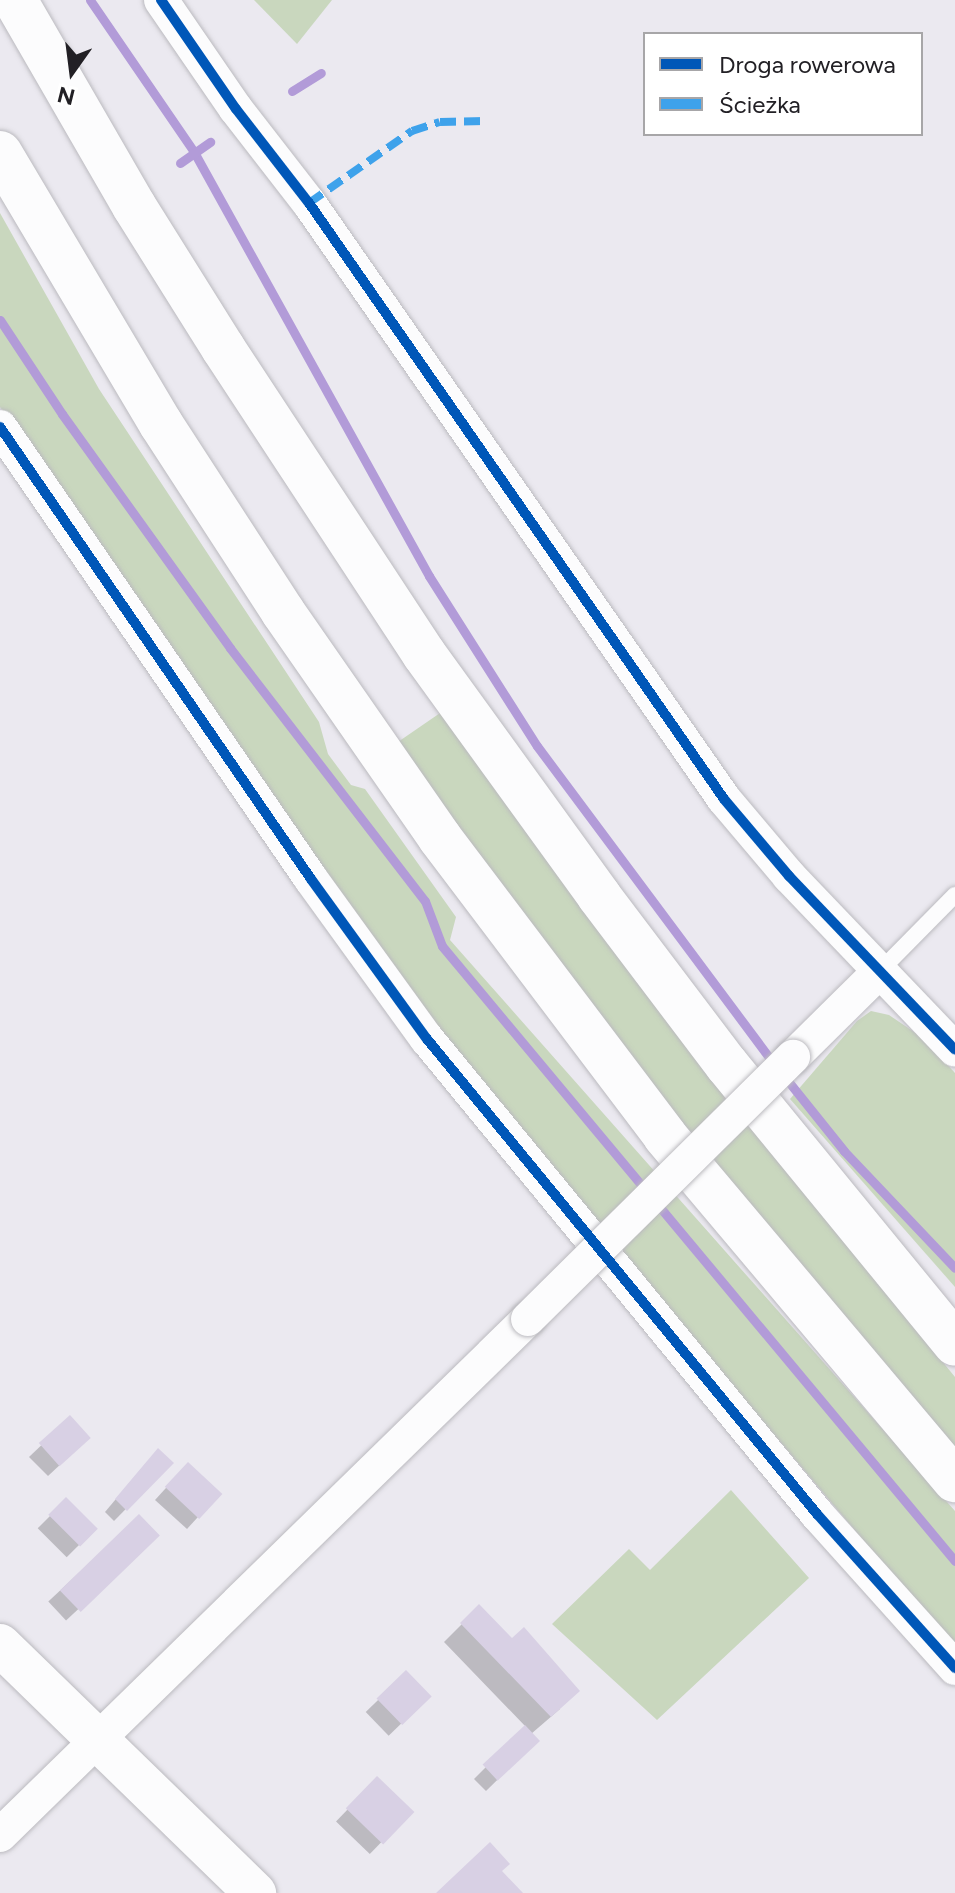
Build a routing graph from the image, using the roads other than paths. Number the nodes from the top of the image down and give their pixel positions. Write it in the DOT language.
graph roads {
  1 [pos="15,0"];
  2 [pos="161,0"];
  3 [pos="0,153"];
  4 [pos="0,427"];
  5 [pos="955,895"];
  6 [pos="879,972"];
  7 [pos="955,1050"];
  8 [pos="955,1344"];
  9 [pos="955,1480"];
  10 [pos="0,1645"];
  11 [pos="955,1668"];
  12 [pos="96,1739"];
  13 [pos="0,1835"];
  14 [pos="255,1893"];
  1 -- 8 [label="highway"];
  2 -- 6 [label="street"];
  3 -- 9 [label="highway"];
  4 -- 11 [label="street"];
  5 -- 6 [label="lane"];
  6 -- 7 [label="street"];
  6 -- 12 [label="street, bridge"];
  10 -- 12 [label="street"];
  12 -- 13 [label="street"];
  12 -- 14 [label="street"];
}
